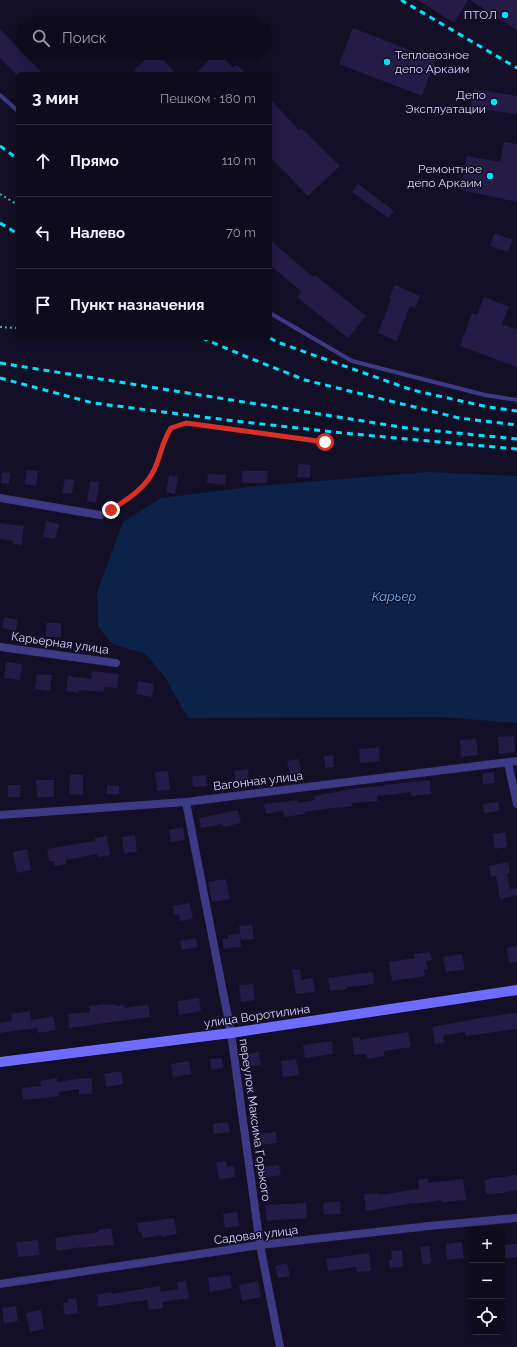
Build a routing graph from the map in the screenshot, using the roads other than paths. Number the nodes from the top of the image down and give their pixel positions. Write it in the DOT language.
graph roads {
  1 [pos="0,95"];
  2 [pos="16,109"];
  3 [pos="272,314"];
  4 [pos="517,400"];
  5 [pos="325,442"];
  6 [pos="0,498"];
  7 [pos="100,516"];
  8 [pos="0,647"];
  9 [pos="116,664"];
  10 [pos="517,761"];
  11 [pos="508,763"];
  12 [pos="186,802"];
  13 [pos="517,804"];
  14 [pos="0,815"];
  15 [pos="517,990"];
  16 [pos="231,1033"];
  17 [pos="0,1062"];
  18 [pos="517,1218"];
  19 [pos="260,1245"];
  20 [pos="0,1284"];
  21 [pos="280,1347"];
  1 -- 2 [label="lane"];
  3 -- 4 [label="lane"];
  5 -- 7 [label="lane"];
  6 -- 7 [label="street"];
  8 -- 9 [label="street, Карьерная улица"];
  10 -- 11 [label="street, Вагонная улица"];
  11 -- 12 [label="street, Вагонная улица"];
  11 -- 13 [label="street"];
  12 -- 14 [label="street, Вагонная улица"];
  12 -- 16 [label="street, переулок Максима Горького"];
  15 -- 16 [label="street, улица Воротилина"];
  16 -- 17 [label="street, улица Воротилина"];
  16 -- 19 [label="street, переулок Максима Горького"];
  18 -- 19 [label="street, Садовая улица"];
  19 -- 20 [label="street, Садовая улица"];
  19 -- 21 [label="street, переулок Максима Горького"];
}
